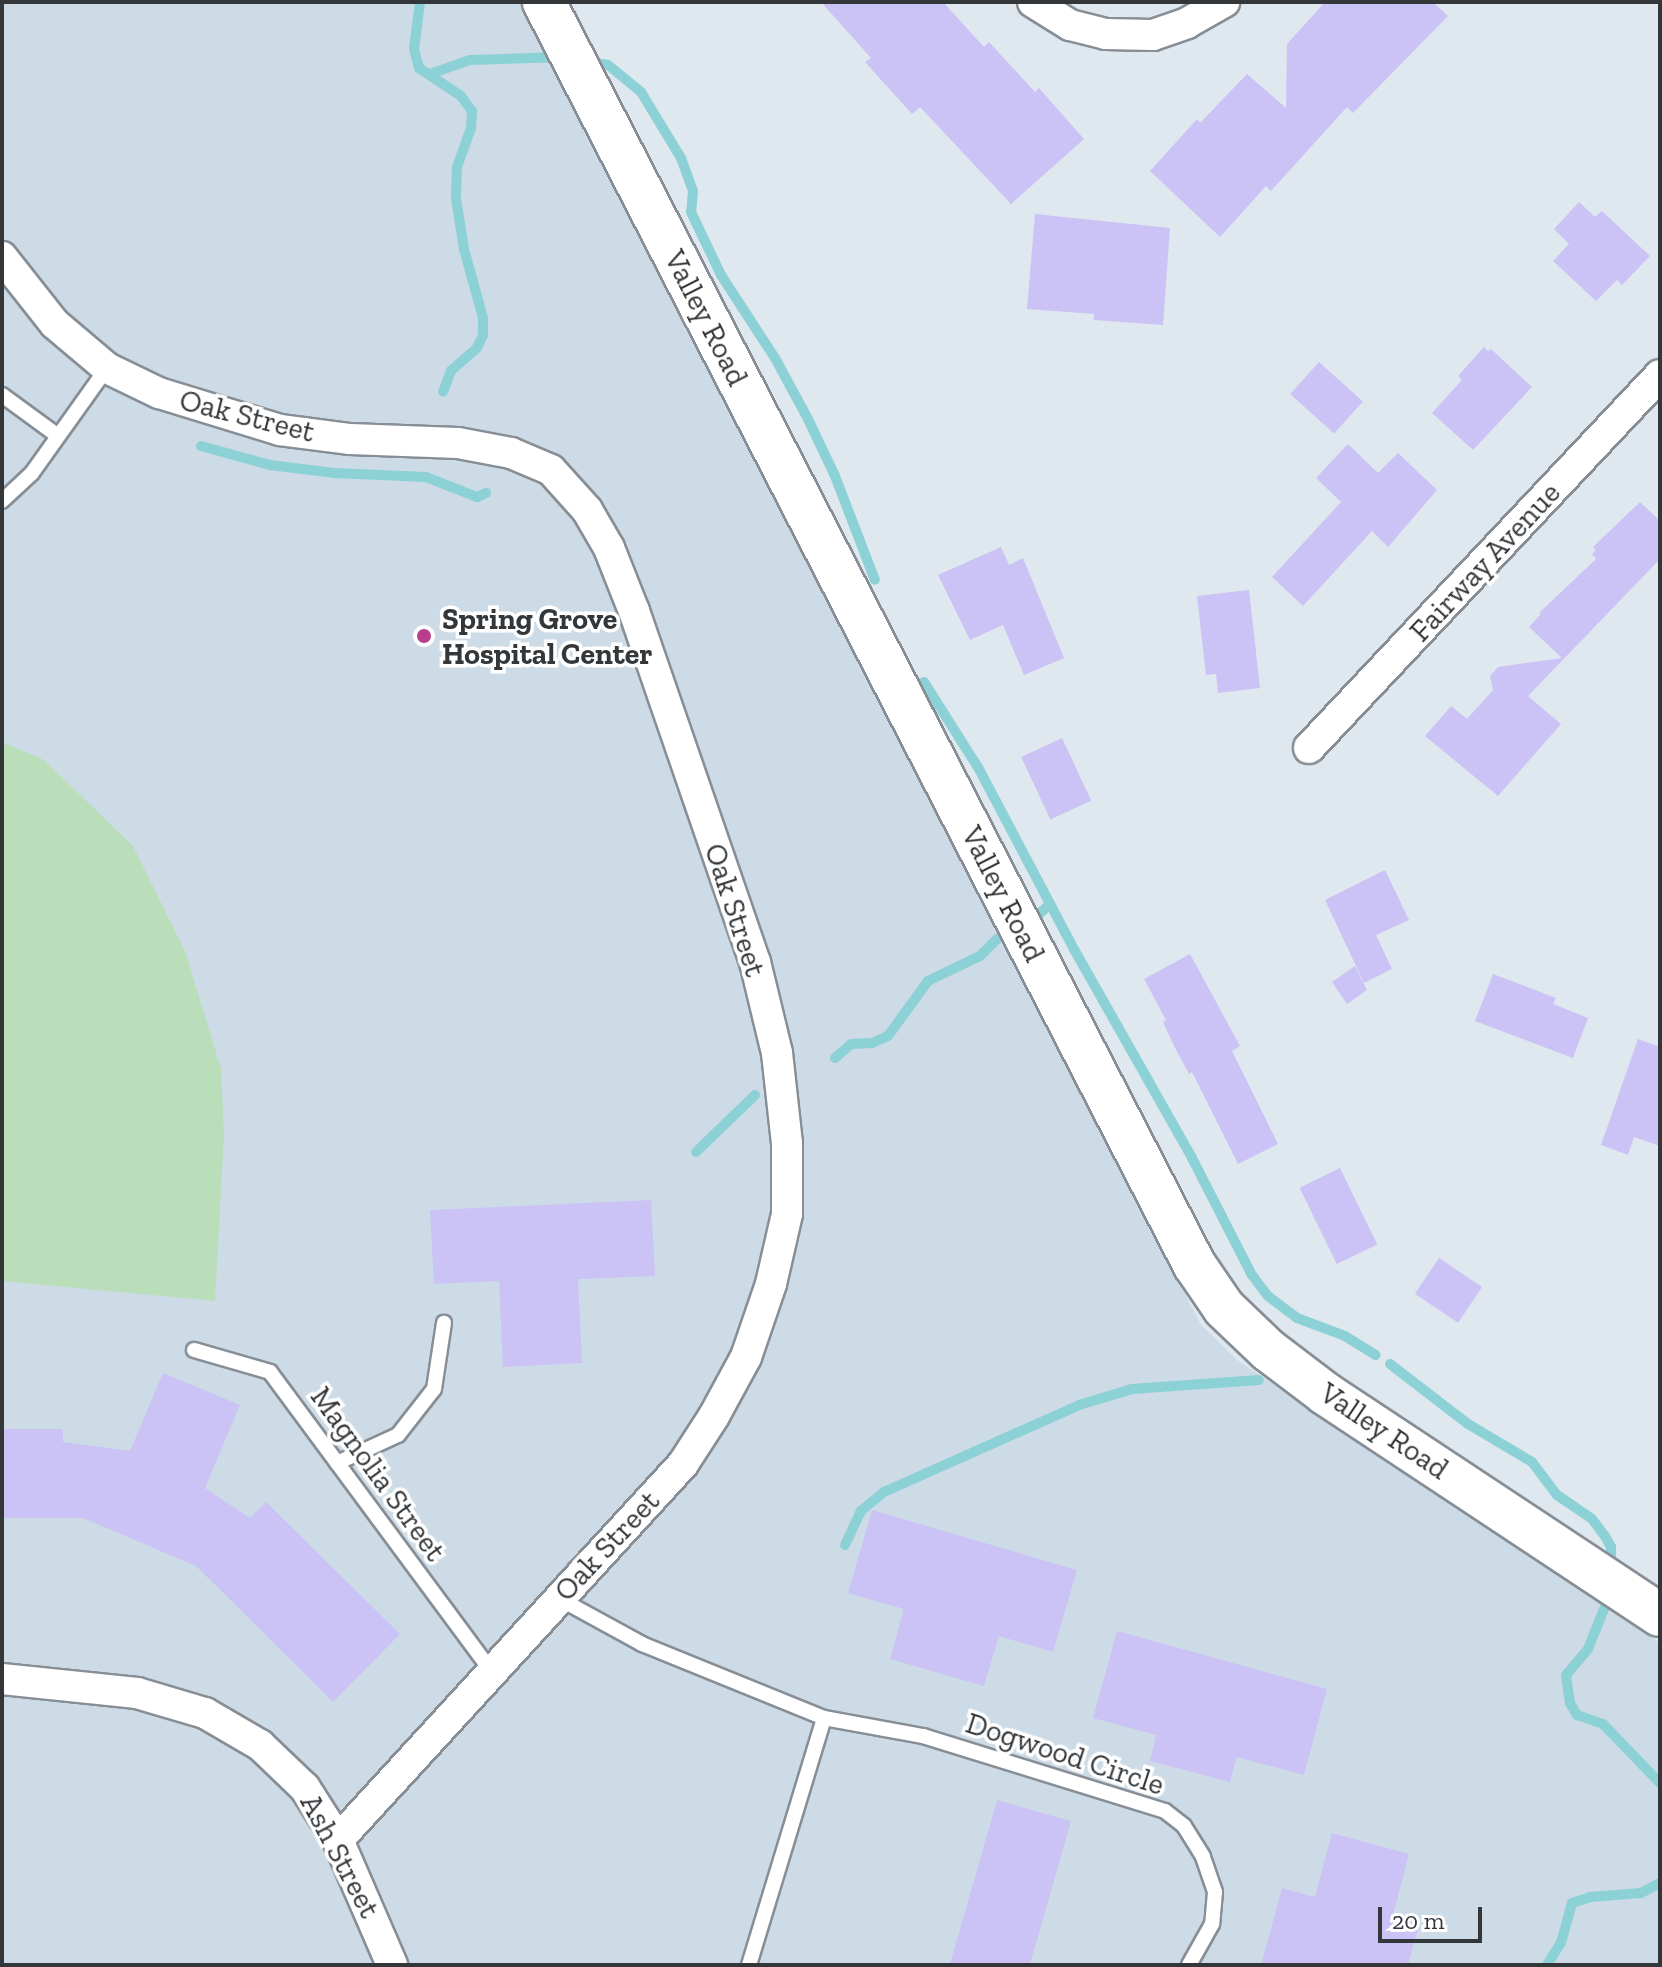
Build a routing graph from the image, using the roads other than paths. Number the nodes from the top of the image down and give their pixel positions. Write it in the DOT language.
graph roads {
  1 [pos="544,2"];
  2 [pos="1033,2"];
  3 [pos="1224,2"];
  4 [pos="2,257"];
  5 [pos="107,368"];
  6 [pos="1660,375"];
  7 [pos="2,395"];
  8 [pos="58,436"];
  9 [pos="2,501"];
  10 [pos="1309,748"];
  11 [pos="444,1323"];
  12 [pos="194,1350"];
  13 [pos="337,1463"];
  14 [pos="558,1598"];
  15 [pos="1646,1606"];
  16 [pos="491,1671"];
  17 [pos="2,1679"];
  18 [pos="824,1718"];
  19 [pos="338,1840"];
  20 [pos="392,1965"];
  21 [pos="749,1965"];
  22 [pos="1189,1965"];
  1 -- 15 [label="street, Valley Road"];
  2 -- 3 [label="street"];
  4 -- 5 [label="street, Oak Street"];
  5 -- 8 [label="lane"];
  5 -- 14 [label="street, Oak Street"];
  6 -- 10 [label="street, Fairway Avenue"];
  7 -- 8 [label="lane"];
  8 -- 9 [label="lane"];
  11 -- 13 [label="lane"];
  12 -- 13 [label="lane, Magnolia Street"];
  13 -- 16 [label="lane, Magnolia Street"];
  14 -- 16 [label="street, Oak Street"];
  14 -- 18 [label="lane, Dogwood Circle"];
  16 -- 19 [label="street, Oak Street"];
  17 -- 19 [label="street, Ash Street"];
  18 -- 21 [label="lane"];
  18 -- 22 [label="lane, Dogwood Circle"];
  19 -- 20 [label="street, Ash Street"];
}
